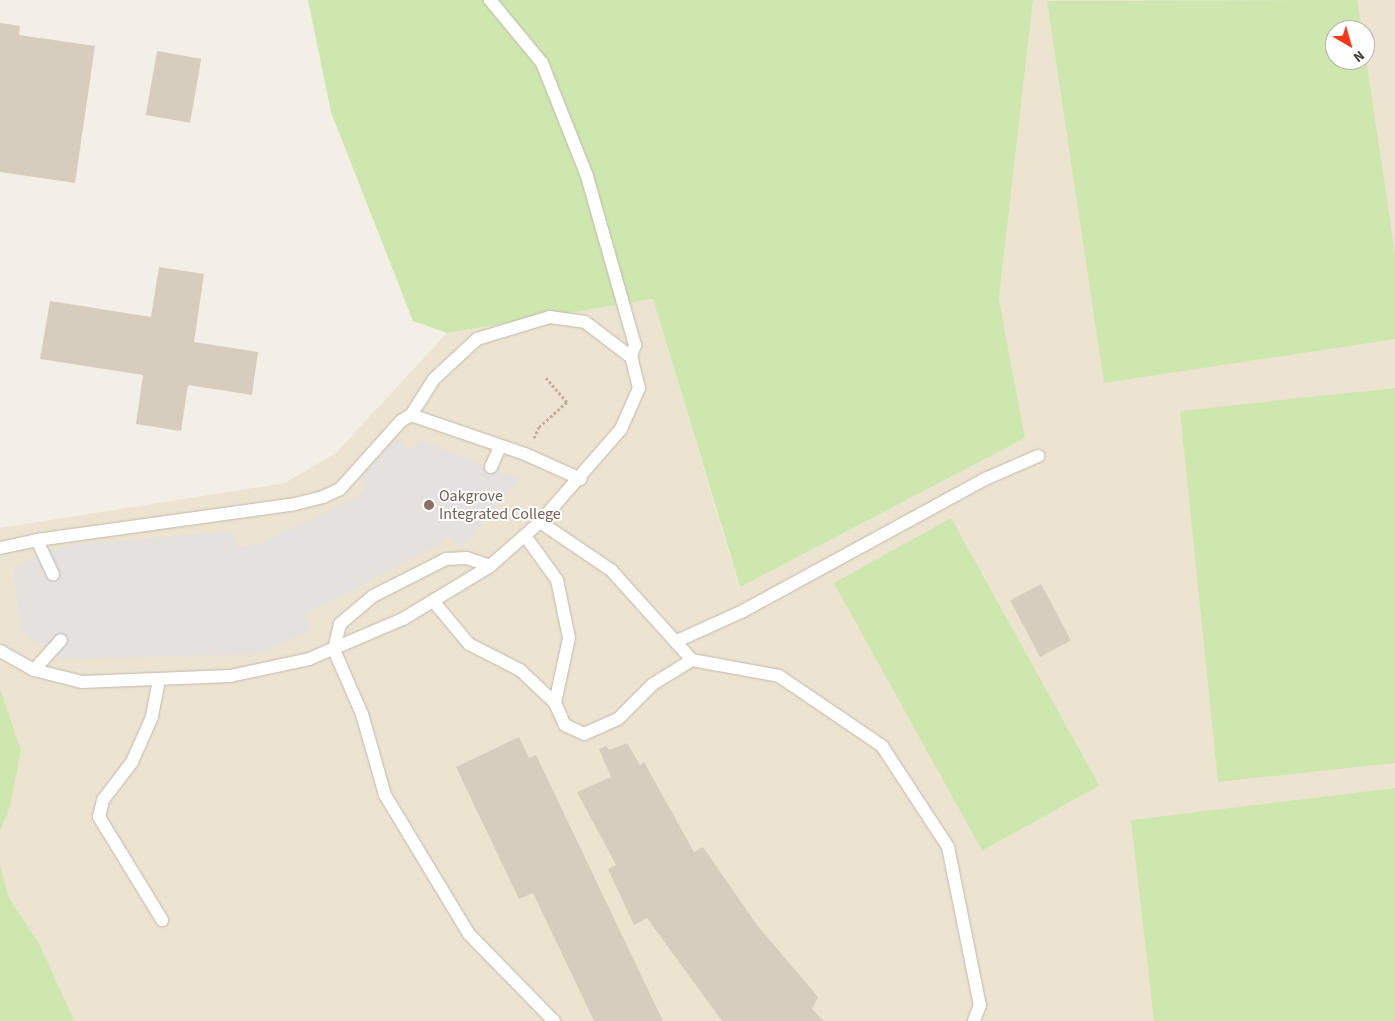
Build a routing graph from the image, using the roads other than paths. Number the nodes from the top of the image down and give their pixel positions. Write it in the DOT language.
graph roads {
  1 [pos="490,0"];
  2 [pos="631,357"];
  3 [pos="411,414"];
  4 [pos="500,447"];
  5 [pos="1038,456"];
  6 [pos="491,467"];
  7 [pos="581,479"];
  8 [pos="540,522"];
  9 [pos="526,537"];
  10 [pos="38,540"];
  11 [pos="0,548"];
  12 [pos="490,566"];
  13 [pos="53,574"];
  14 [pos="434,602"];
  15 [pos="61,640"];
  16 [pos="677,641"];
  17 [pos="334,650"];
  18 [pos="0,651"];
  19 [pos="692,660"];
  20 [pos="34,670"];
  21 [pos="159,680"];
  22 [pos="554,703"];
  23 [pos="162,920"];
  24 [pos="554,1021"];
  25 [pos="974,1021"];
  1 -- 2 [label="lane"];
  2 -- 3 [label="lane"];
  2 -- 7 [label="lane"];
  3 -- 4 [label="lane"];
  3 -- 10 [label="lane"];
  4 -- 6 [label="lane"];
  4 -- 7 [label="lane"];
  5 -- 16 [label="lane"];
  7 -- 8 [label="lane"];
  8 -- 9 [label="lane"];
  8 -- 16 [label="lane"];
  9 -- 12 [label="lane"];
  9 -- 22 [label="lane"];
  10 -- 11 [label="lane"];
  10 -- 13 [label="lane"];
  12 -- 14 [label="lane"];
  12 -- 17 [label="lane"];
  14 -- 17 [label="lane"];
  14 -- 22 [label="lane"];
  15 -- 20 [label="lane"];
  16 -- 19 [label="lane"];
  17 -- 21 [label="lane"];
  17 -- 24 [label="lane"];
  18 -- 20 [label="lane"];
  19 -- 22 [label="lane"];
  19 -- 25 [label="lane"];
  20 -- 21 [label="lane"];
  21 -- 23 [label="lane"];
}
